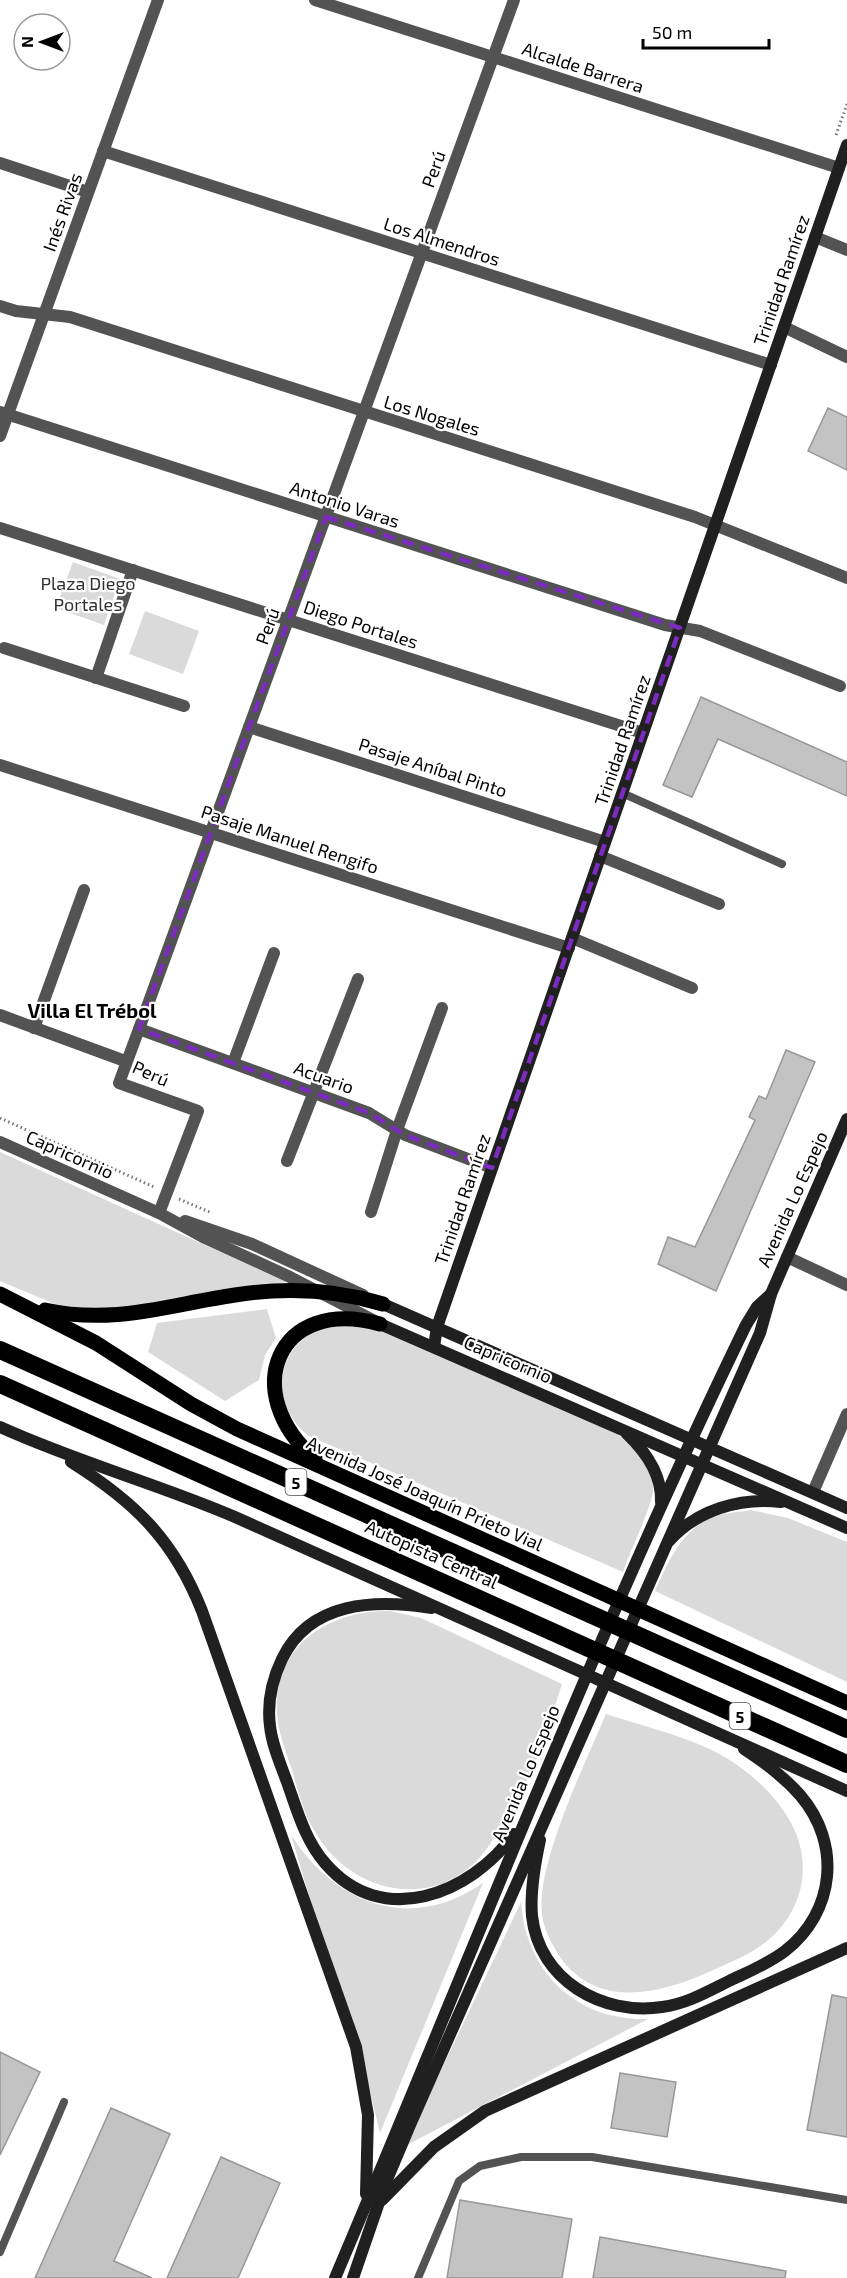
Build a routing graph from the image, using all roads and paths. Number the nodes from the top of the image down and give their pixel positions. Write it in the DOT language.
graph roads {
  1 [pos="158,0"];
  2 [pos="315,0"];
  3 [pos="514,0"];
  4 [pos="493,57"];
  5 [pos="847,145"];
  6 [pos="103,151"];
  7 [pos="0,163"];
  8 [pos="839,168"];
  9 [pos="88,192"];
  10 [pos="815,237"];
  11 [pos="847,250"];
  12 [pos="421,253"];
  13 [pos="0,306"];
  14 [pos="44,314"];
  15 [pos="784,327"];
  16 [pos="847,357"];
  17 [pos="771,365"];
  18 [pos="4,413"];
  19 [pos="364,413"];
  20 [pos="0,436"];
  21 [pos="326,517"];
  22 [pos="716,524"];
  23 [pos="0,528"];
  24 [pos="133,570"];
  25 [pos="847,578"];
  26 [pos="288,620"];
  27 [pos="680,628"];
  28 [pos="4,648"];
  29 [pos="96,678"];
  30 [pos="840,686"];
  31 [pos="183,706"];
  32 [pos="249,727"];
  33 [pos="643,733"];
  34 [pos="0,765"];
  35 [pos="622,793"];
  36 [pos="211,833"];
  37 [pos="605,842"];
  38 [pos="600,856"];
  39 [pos="782,864"];
  40 [pos="84,890"];
  41 [pos="719,904"];
  42 [pos="570,943"];
  43 [pos="274,953"];
  44 [pos="358,978"];
  45 [pos="692,988"];
  46 [pos="442,1008"];
  47 [pos="0,1015"];
  48 [pos="34,1028"];
  49 [pos="139,1029"];
  50 [pos="125,1061"];
  51 [pos="233,1063"];
  52 [pos="314,1093"];
  53 [pos="847,1119"];
  54 [pos="397,1130"];
  55 [pos="0,1142"];
  56 [pos="287,1161"];
  57 [pos="492,1168"];
  58 [pos="371,1212"];
  59 [pos="159,1213"];
  60 [pos="787,1257"];
  61 [pos="847,1285"];
  62 [pos="315,1290"];
  63 [pos="0,1294"];
  64 [pos="771,1294"];
  65 [pos="16,1301"];
  66 [pos="383,1304"];
  67 [pos="380,1324"];
  68 [pos="437,1327"];
  69 [pos="434,1347"];
  70 [pos="0,1350"];
  71 [pos="0,1384"];
  72 [pos="847,1414"];
  73 [pos="0,1427"];
  74 [pos="620,1428"];
  75 [pos="691,1437"];
  76 [pos="41,1446"];
  77 [pos="711,1447"];
  78 [pos="683,1455"];
  79 [pos="703,1464"];
  80 [pos="332,1472"];
  81 [pos="813,1492"];
  82 [pos="661,1503"];
  83 [pos="793,1504"];
  84 [pos="847,1508"];
  85 [pos="847,1528"];
  86 [pos="663,1549"];
  87 [pos="447,1611"];
  88 [pos="847,1702"];
  89 [pos="847,1729"];
  90 [pos="721,1733"];
  91 [pos="847,1764"];
  92 [pos="847,1791"];
  93 [pos="524,1820"];
  94 [pos="544,1820"];
  95 [pos="847,1948"];
  96 [pos="64,2102"];
  97 [pos="847,2200"];
  98 [pos="372,2205"];
  99 [pos="0,2252"];
  100 [pos="335,2278"];
  101 [pos="353,2278"];
  102 [pos="417,2278"];
  1 -- 6 [label="street, Inés Rivas"];
  2 -- 4 [label="street, Alcalde Barrera"];
  3 -- 4 [label="street, Perú"];
  4 -- 8 [label="street, Alcalde Barrera"];
  4 -- 12 [label="street, Perú"];
  5 -- 8 [label="main road, Trinidad Ramírez"];
  6 -- 9 [label="street, Inés Rivas"];
  6 -- 12 [label="street, Los Almendros"];
  7 -- 9 [label="street"];
  8 -- 10 [label="main road, Trinidad Ramírez"];
  9 -- 14 [label="street, Inés Rivas"];
  10 -- 11 [label="street"];
  10 -- 15 [label="main road, Trinidad Ramírez"];
  12 -- 17 [label="street, Los Almendros"];
  12 -- 19 [label="street, Perú"];
  13 -- 14 [label="street, Los Nogales"];
  14 -- 18 [label="street, Inés Rivas"];
  14 -- 19 [label="street, Los Nogales"];
  15 -- 16 [label="street"];
  15 -- 17 [label="main road, Trinidad Ramírez"];
  17 -- 22 [label="main road, Trinidad Ramírez"];
  18 -- 20 [label="street, Inés Rivas"];
  18 -- 21 [label="street, Antonio Varas"];
  19 -- 21 [label="street, Perú"];
  19 -- 22 [label="street, Los Nogales"];
  21 -- 26 [label="street, Perú"];
  21 -- 27 [label="street, Antonio Varas"];
  22 -- 25 [label="street, Los Nogales"];
  22 -- 27 [label="main road, Trinidad Ramírez"];
  23 -- 24 [label="street, Diego Portales"];
  24 -- 26 [label="street, Diego Portales"];
  24 -- 29 [label="street"];
  26 -- 32 [label="street, Perú"];
  26 -- 33 [label="street, Diego Portales"];
  27 -- 30 [label="street, Antonio Varas"];
  27 -- 33 [label="main road, Trinidad Ramírez"];
  28 -- 29 [label="street"];
  29 -- 31 [label="street"];
  32 -- 36 [label="street, Perú"];
  32 -- 37 [label="street, Pasaje Aníbal Pinto"];
  33 -- 35 [label="main road, Trinidad Ramírez"];
  34 -- 36 [label="street, Pasaje Manuel Rengifo"];
  35 -- 37 [label="main road, Trinidad Ramírez"];
  35 -- 39 [label="lane"];
  36 -- 42 [label="street, Pasaje Manuel Rengifo"];
  36 -- 49 [label="street, Perú"];
  37 -- 38 [label="main road, Trinidad Ramírez"];
  38 -- 41 [label="street"];
  38 -- 42 [label="main road, Trinidad Ramírez"];
  40 -- 48 [label="street"];
  42 -- 45 [label="street, Pasaje Manuel Rengifo"];
  42 -- 57 [label="main road, Trinidad Ramírez"];
  43 -- 51 [label="street"];
  44 -- 52 [label="street"];
  46 -- 54 [label="street"];
  47 -- 48 [label="street"];
  48 -- 50 [label="street"];
  49 -- 50 [label="street, Perú"];
  49 -- 51 [label="street, Acuario"];
  50 -- 59 [label="street, Perú"];
  51 -- 52 [label="street, Acuario"];
  52 -- 54 [label="street, Acuario"];
  52 -- 56 [label="street"];
  53 -- 60 [label="main road, Avenida Lo Espejo"];
  54 -- 57 [label="street, Acuario"];
  54 -- 58 [label="street"];
  55 -- 59 [label="street, Capricornio"];
  57 -- 68 [label="main road, Trinidad Ramírez"];
  59 -- 62 [label="street, Capricornio"];
  59 -- 66 [label="street, Capricornio"];
  60 -- 61 [label="street"];
  60 -- 64 [label="main road, Avenida Lo Espejo"];
  62 -- 65 [label="main road"];
  62 -- 66 [label="main road"];
  62 -- 67 [label="street, Capricornio"];
  63 -- 65 [label="main road, Avenida José Joaquín Prieto Vial"];
  64 -- 75 [label="main road, Avenida Lo Espejo"];
  64 -- 77 [label="main road, Avenida Lo Espejo"];
  65 -- 80 [label="main road, Avenida José Joaquín Prieto Vial"];
  66 -- 68 [label="main road, Capricornio"];
  67 -- 69 [label="main road, Capricornio"];
  67 -- 80 [label="main road"];
  68 -- 69 [label="main road, Trinidad Ramírez"];
  68 -- 75 [label="main road, Capricornio"];
  69 -- 74 [label="main road, Capricornio"];
  70 -- 89 [label="highway, Autopista Central / 5"];
  71 -- 91 [label="highway, Autopista Central / 5"];
  72 -- 81 [label="street"];
  73 -- 76 [label="main road"];
  74 -- 78 [label="main road, Capricornio"];
  74 -- 82 [label="main road"];
  75 -- 77 [label="main road, Capricornio"];
  75 -- 78 [label="main road, Avenida Lo Espejo"];
  76 -- 87 [label="main road"];
  76 -- 98 [label="main road"];
  77 -- 79 [label="main road, Avenida Lo Espejo"];
  77 -- 81 [label="main road, Capricornio"];
  78 -- 79 [label="main road, Capricornio"];
  78 -- 82 [label="main road, Avenida Lo Espejo"];
  79 -- 83 [label="main road, Capricornio"];
  79 -- 86 [label="main road, Avenida Lo Espejo"];
  80 -- 88 [label="main road, Avenida José Joaquín Prieto Vial"];
  81 -- 84 [label="main road, Capricornio"];
  82 -- 93 [label="main road, Avenida Lo Espejo"];
  83 -- 85 [label="main road, Capricornio"];
  83 -- 86 [label="main road"];
  86 -- 94 [label="main road, Avenida Lo Espejo"];
  87 -- 90 [label="main road"];
  87 -- 93 [label="main road"];
  90 -- 92 [label="main road"];
  90 -- 94 [label="main road"];
  93 -- 98 [label="main road, Avenida Lo Espejo"];
  94 -- 98 [label="main road, Avenida Lo Espejo"];
  95 -- 98 [label="main road"];
  96 -- 99 [label="lane"];
  97 -- 102 [label="lane"];
  98 -- 100 [label="main road, Avenida Lo Espejo"];
  98 -- 101 [label="main road, Avenida Lo Espejo"];
}
